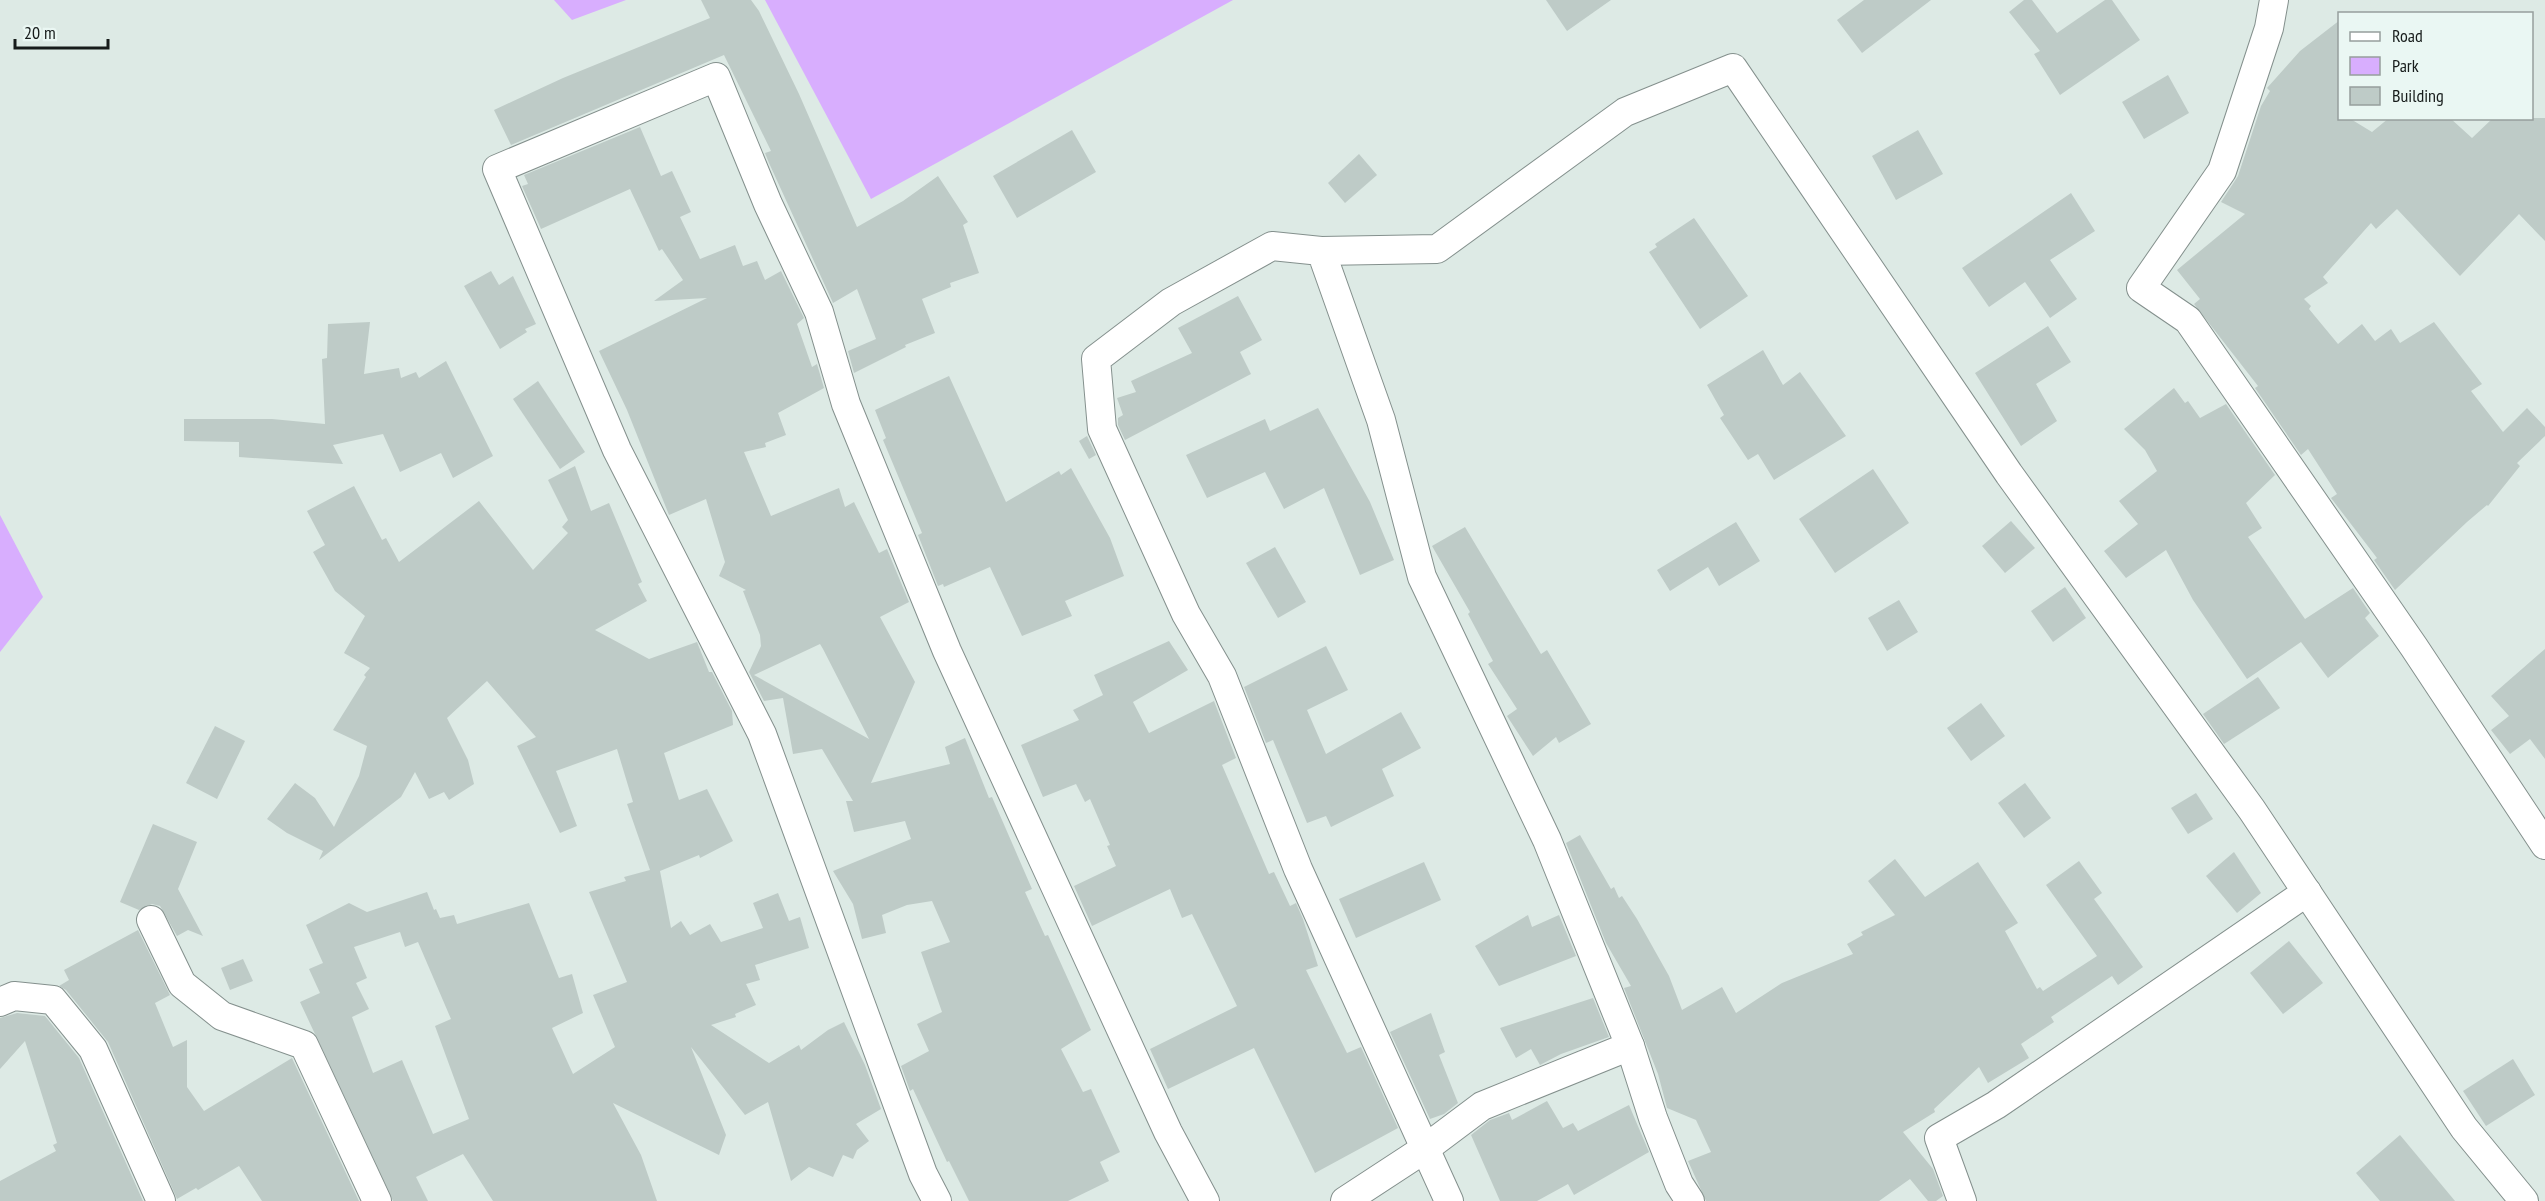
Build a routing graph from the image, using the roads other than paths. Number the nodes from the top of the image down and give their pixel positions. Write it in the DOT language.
graph roads {
  1 [pos="2274,0"];
  2 [pos="1321,251"];
  3 [pos="2545,844"];
  4 [pos="2307,892"];
  5 [pos="151,920"];
  6 [pos="0,1002"];
  7 [pos="1630,1046"];
  8 [pos="1426,1148"];
  9 [pos="161,1201"];
  10 [pos="377,1201"];
  11 [pos="937,1201"];
  12 [pos="1205,1201"];
  13 [pos="1345,1201"];
  14 [pos="1449,1201"];
  15 [pos="1690,1201"];
  16 [pos="1962,1201"];
  17 [pos="2524,1201"];
  1 -- 3 [label="street"];
  2 -- 4 [label="street"];
  2 -- 7 [label="street"];
  2 -- 8 [label="street"];
  4 -- 16 [label="street"];
  4 -- 17 [label="street"];
  5 -- 10 [label="street"];
  6 -- 9 [label="street"];
  7 -- 8 [label="street"];
  7 -- 15 [label="street"];
  8 -- 13 [label="street"];
  8 -- 14 [label="street"];
  11 -- 12 [label="street"];
}
